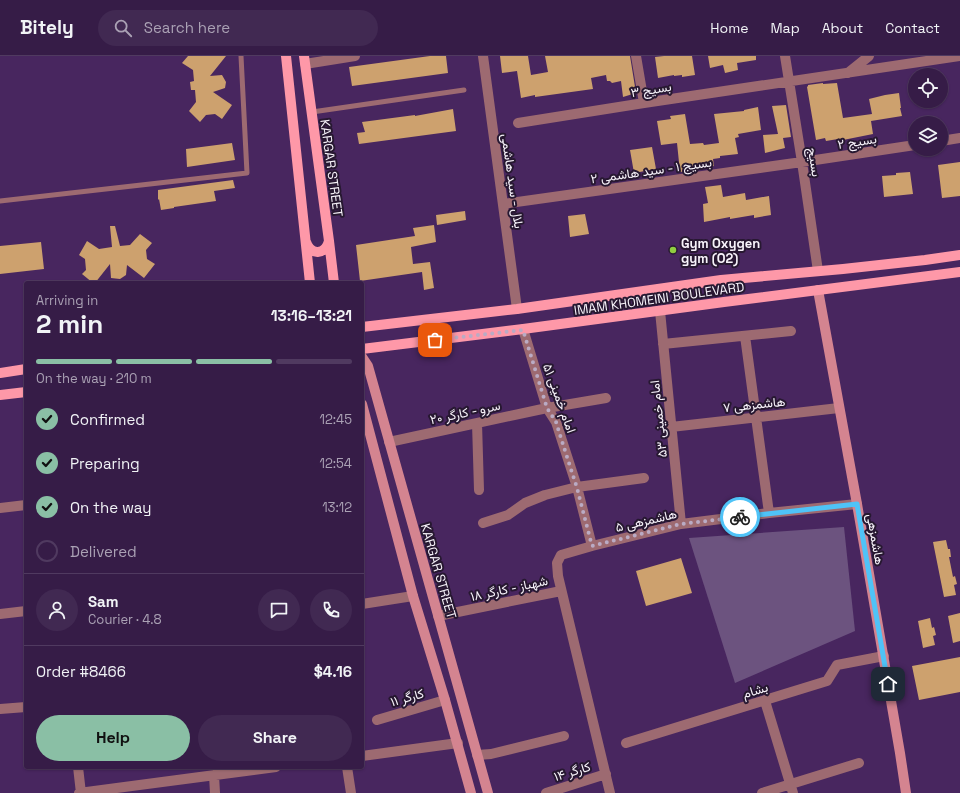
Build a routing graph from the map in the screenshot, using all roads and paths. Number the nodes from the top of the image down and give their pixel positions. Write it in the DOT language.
graph roads {
  1 [pos="241,56"];
  2 [pos="286,56"];
  3 [pos="354,56"];
  4 [pos="483,56"];
  5 [pos="636,56"];
  6 [pos="785,56"];
  7 [pos="869,56"];
  8 [pos="960,56"];
  9 [pos="305,60"];
  10 [pos="848,73"];
  11 [pos="789,82"];
  12 [pos="464,90"];
  13 [pos="644,103"];
  14 [pos="312,112"];
  15 [pos="518,123"];
  16 [pos="960,138"];
  17 [pos="948,140"];
  18 [pos="908,146"];
  19 [pos="802,162"];
  20 [pos="0,201"];
  21 [pos="502,204"];
  22 [pos="329,241"];
  23 [pos="306,242"];
  24 [pos="960,255"];
  25 [pos="818,271"];
  26 [pos="960,272"];
  27 [pos="310,281"];
  28 [pos="334,281"];
  29 [pos="818,290"];
  30 [pos="517,309"];
  31 [pos="660,311"];
  32 [pos="364,327"];
  33 [pos="523,330"];
  34 [pos="791,331"];
  35 [pos="745,336"];
  36 [pos="663,344"];
  37 [pos="364,349"];
  38 [pos="364,360"];
  39 [pos="24,369"];
  40 [pos="0,373"];
  41 [pos="24,392"];
  42 [pos="0,395"];
  43 [pos="606,398"];
  44 [pos="547,408"];
  45 [pos="839,408"];
  46 [pos="364,412"];
  47 [pos="756,417"];
  48 [pos="477,423"];
  49 [pos="672,427"];
  50 [pos="389,442"];
  51 [pos="644,478"];
  52 [pos="577,488"];
  53 [pos="479,490"];
  54 [pos="24,504"];
  55 [pos="857,504"];
  56 [pos="0,508"];
  57 [pos="769,513"];
  58 [pos="483,523"];
  59 [pos="681,524"];
  60 [pos="592,546"];
  61 [pos="431,591"];
  62 [pos="561,591"];
  63 [pos="413,596"];
  64 [pos="364,604"];
  65 [pos="24,611"];
  66 [pos="0,614"];
  67 [pos="438,616"];
  68 [pos="884,656"];
  69 [pos="445,700"];
  70 [pos="765,701"];
  71 [pos="24,707"];
  72 [pos="0,709"];
  73 [pos="377,720"];
  74 [pos="564,736"];
  75 [pos="626,742"];
  76 [pos="458,743"];
  77 [pos="477,755"];
  78 [pos="364,756"];
  79 [pos="859,763"];
  80 [pos="78,769"];
  81 [pos="250,769"];
  82 [pos="347,769"];
  83 [pos="606,774"];
  84 [pos="214,775"];
  85 [pos="792,789"];
  86 [pos="81,793"];
  87 [pos="215,793"];
  88 [pos="351,793"];
  89 [pos="471,793"];
  90 [pos="488,793"];
  91 [pos="546,793"];
  92 [pos="610,793"];
  93 [pos="762,793"];
  94 [pos="906,793"];
  1 -- 20 [label="lane"];
  2 -- 23 [label="main road"];
  3 -- 9 [label="street"];
  4 -- 21 [label="street, بلال - سید هاشمی"];
  5 -- 13 [label="street"];
  6 -- 11 [label="street, بسیج"];
  7 -- 10 [label="street"];
  8 -- 10 [label="street, بسیج ۳"];
  9 -- 14 [label="main road, KARGAR STREET"];
  10 -- 11 [label="street, بسیج ۳"];
  11 -- 13 [label="street, بسیج ۳"];
  11 -- 19 [label="street, بسیج"];
  12 -- 14 [label="lane"];
  13 -- 15 [label="street, بسیج ۳"];
  14 -- 22 [label="main road, KARGAR STREET"];
  16 -- 17 [label="street"];
  18 -- 19 [label="street, بسیج ۲"];
  19 -- 21 [label="street, بسیج ۱ - سید هاشمی ۲"];
  19 -- 25 [label="street, بسیج"];
  21 -- 30 [label="street, بلال - سید هاشمی"];
  22 -- 23 [label="main road"];
  22 -- 28 [label="main road, KARGAR STREET"];
  23 -- 27 [label="main road"];
  24 -- 25 [label="main road, IMAM KHOMEINI BOULEVARD"];
  25 -- 30 [label="main road, IMAM KHOMEINI BOULEVARD"];
  26 -- 29 [label="main road, IMAM KHOMEINI BOULEVARD"];
  29 -- 31 [label="main road, IMAM KHOMEINI BOULEVARD"];
  29 -- 45 [label="main road, هاشمزهی"];
  30 -- 32 [label="main road, IMAM KHOMEINI BOULEVARD"];
  31 -- 33 [label="main road, IMAM KHOMEINI BOULEVARD"];
  31 -- 36 [label="street, امام خمینی ۵۳"];
  33 -- 37 [label="main road, IMAM KHOMEINI BOULEVARD"];
  33 -- 44 [label="street, امام خمینی ۵۱"];
  34 -- 35 [label="street"];
  35 -- 36 [label="street"];
  35 -- 47 [label="street"];
  36 -- 49 [label="street, امام خمینی ۵۳"];
  38 -- 50 [label="main road, KARGAR STREET"];
  39 -- 40 [label="main road"];
  41 -- 42 [label="main road"];
  43 -- 44 [label="street, سرو - کارگر ۲۰"];
  44 -- 48 [label="street, سرو - کارگر ۲۰"];
  44 -- 52 [label="street, امام خمینی ۵۱"];
  45 -- 47 [label="street, هاشمزهی ۷"];
  45 -- 55 [label="main road, هاشمزهی"];
  46 -- 63 [label="main road"];
  47 -- 49 [label="street, هاشمزهی ۷"];
  47 -- 57 [label="street"];
  48 -- 50 [label="street, سرو - کارگر ۲۰"];
  48 -- 53 [label="street"];
  49 -- 59 [label="street, امام خمینی ۵۳"];
  50 -- 61 [label="main road, KARGAR STREET"];
  51 -- 52 [label="street"];
  52 -- 58 [label="street"];
  52 -- 60 [label="street, امام خمینی ۵۱"];
  54 -- 56 [label="street"];
  55 -- 57 [label="street, هاشمزهی ۵"];
  55 -- 68 [label="main road, هاشمزهی"];
  57 -- 59 [label="street, هاشمزهی ۵"];
  59 -- 60 [label="street, هاشمزهی ۵"];
  60 -- 62 [label="street, هاشمزهی ۵"];
  61 -- 63 [label="main road"];
  61 -- 67 [label="main road, KARGAR STREET"];
  62 -- 67 [label="street, شهباز - کارگر ۱۸"];
  62 -- 83 [label="street"];
  63 -- 64 [label="street"];
  63 -- 69 [label="main road"];
  65 -- 66 [label="street"];
  67 -- 77 [label="main road, KARGAR STREET"];
  68 -- 70 [label="street, بشام"];
  68 -- 94 [label="main road, هاشمزهی"];
  69 -- 73 [label="street, کارگر ۱۱"];
  69 -- 76 [label="main road"];
  70 -- 75 [label="street, بشام"];
  70 -- 85 [label="street"];
  71 -- 72 [label="street"];
  74 -- 77 [label="street"];
  76 -- 78 [label="street"];
  76 -- 89 [label="main road"];
  77 -- 90 [label="main road, KARGAR STREET"];
  79 -- 85 [label="street"];
  80 -- 86 [label="street"];
  81 -- 84 [label="street"];
  82 -- 88 [label="street"];
  83 -- 91 [label="street, کارگر ۱۴"];
  83 -- 92 [label="street"];
  84 -- 86 [label="street"];
  84 -- 87 [label="street"];
  85 -- 93 [label="street"];
}
